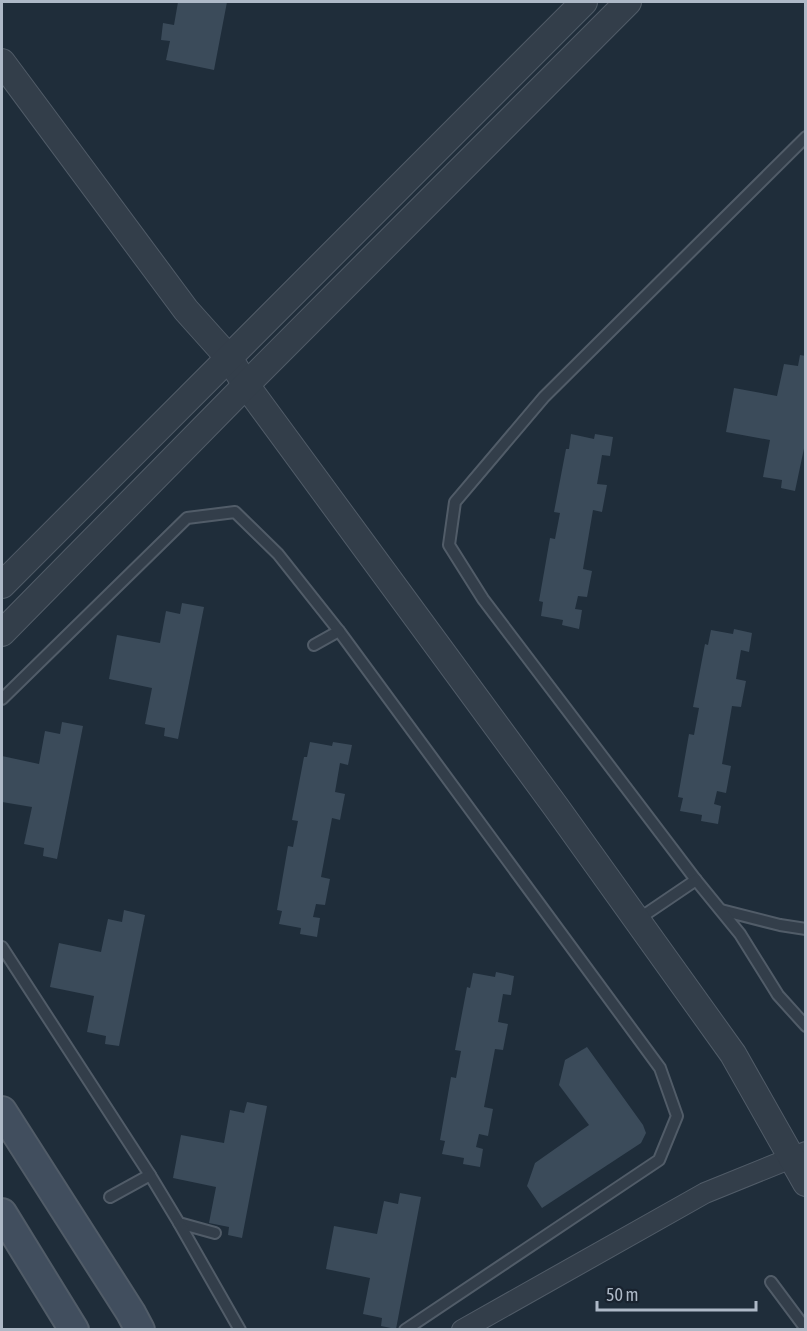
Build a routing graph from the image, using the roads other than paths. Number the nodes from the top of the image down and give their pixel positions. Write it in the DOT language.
graph roads {
  1 [pos="584,2"];
  2 [pos="628,2"];
  3 [pos="2,62"];
  4 [pos="806,136"];
  5 [pos="229,358"];
  6 [pos="246,385"];
  7 [pos="2,585"];
  8 [pos="339,631"];
  9 [pos="2,633"];
  10 [pos="314,645"];
  11 [pos="2,699"];
  12 [pos="696,880"];
  13 [pos="720,910"];
  14 [pos="637,920"];
  15 [pos="806,929"];
  16 [pos="2,947"];
  17 [pos="806,1026"];
  18 [pos="2,1111"];
  19 [pos="799,1155"];
  20 [pos="150,1175"];
  21 [pos="806,1183"];
  22 [pos="110,1197"];
  23 [pos="2,1213"];
  24 [pos="179,1223"];
  25 [pos="215,1233"];
  26 [pos="771,1282"];
  27 [pos="74,1329"];
  28 [pos="140,1329"];
  29 [pos="240,1329"];
  30 [pos="405,1329"];
  31 [pos="462,1329"];
  32 [pos="806,1329"];
  1 -- 5 [label="street"];
  2 -- 6 [label="street"];
  3 -- 5 [label="street"];
  4 -- 12 [label="lane"];
  5 -- 6 [label="street"];
  5 -- 7 [label="street"];
  6 -- 9 [label="street"];
  6 -- 14 [label="street"];
  8 -- 10 [label="lane"];
  8 -- 11 [label="lane"];
  8 -- 30 [label="lane"];
  12 -- 13 [label="lane"];
  12 -- 14 [label="lane"];
  13 -- 15 [label="lane"];
  13 -- 17 [label="lane"];
  14 -- 19 [label="street"];
  16 -- 20 [label="lane"];
  18 -- 28 [label="main road"];
  19 -- 21 [label="street"];
  19 -- 31 [label="street"];
  20 -- 22 [label="lane"];
  20 -- 24 [label="lane"];
  23 -- 27 [label="main road"];
  24 -- 25 [label="lane"];
  24 -- 29 [label="lane"];
  26 -- 32 [label="lane"];
}
